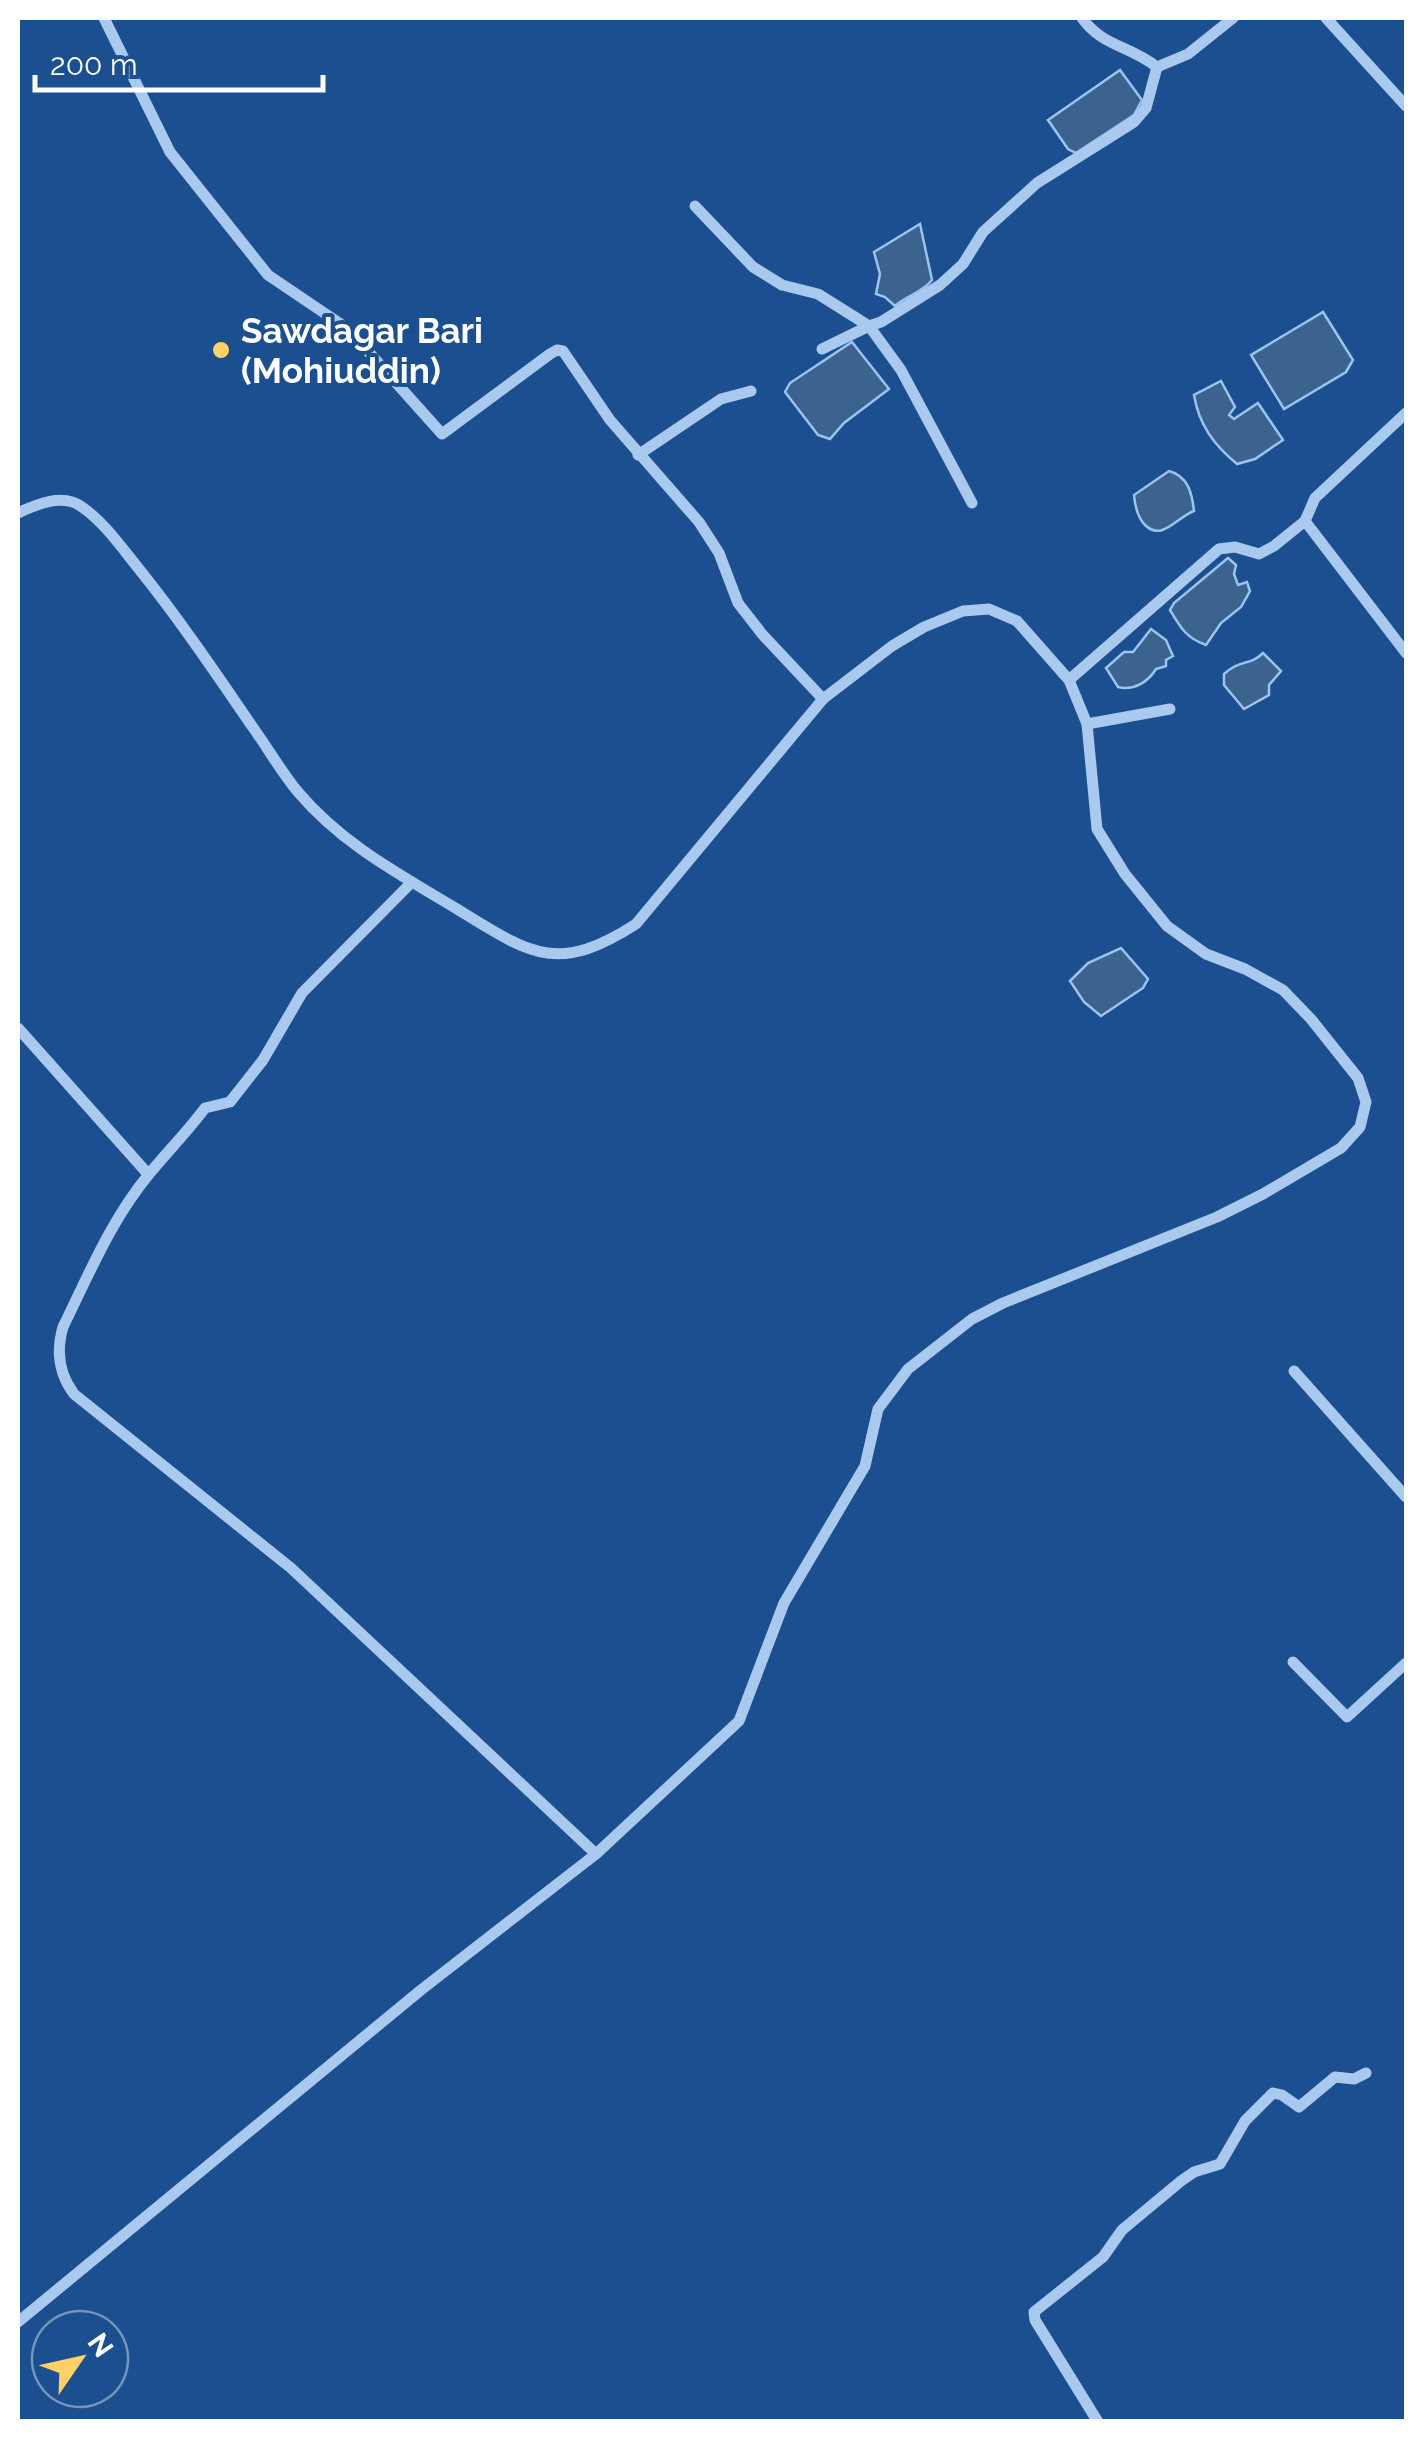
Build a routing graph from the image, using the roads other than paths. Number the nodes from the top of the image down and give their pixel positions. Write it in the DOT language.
graph roads {
  1 [pos="104,18"];
  2 [pos="1082,18"];
  3 [pos="1234,18"];
  4 [pos="1326,18"];
  5 [pos="1156,67"];
  6 [pos="1406,106"];
  7 [pos="695,206"];
  8 [pos="869,326"];
  9 [pos="822,350"];
  10 [pos="751,391"];
  11 [pos="1406,413"];
  12 [pos="638,454"];
  13 [pos="972,504"];
  14 [pos="18,513"];
  15 [pos="1304,521"];
  16 [pos="1406,653"];
  17 [pos="1068,680"];
  18 [pos="823,699"];
  19 [pos="1170,710"];
  20 [pos="1087,724"];
  21 [pos="412,882"];
  22 [pos="18,1028"];
  23 [pos="148,1174"];
  24 [pos="1294,1371"];
  25 [pos="1406,1497"];
  26 [pos="1293,1662"];
  27 [pos="1406,1663"];
  28 [pos="596,1854"];
  29 [pos="1366,2073"];
  30 [pos="18,2322"];
  31 [pos="1098,2422"];
  1 -- 12 [label="street"];
  2 -- 5 [label="street"];
  3 -- 5 [label="street"];
  4 -- 6 [label="street"];
  5 -- 8 [label="street"];
  7 -- 8 [label="street"];
  8 -- 9 [label="street"];
  8 -- 13 [label="street"];
  10 -- 12 [label="street"];
  11 -- 15 [label="street"];
  12 -- 18 [label="street"];
  14 -- 21 [label="street"];
  15 -- 16 [label="street"];
  15 -- 17 [label="street"];
  17 -- 18 [label="street"];
  17 -- 20 [label="street"];
  18 -- 21 [label="street"];
  19 -- 20 [label="street"];
  20 -- 28 [label="street"];
  21 -- 23 [label="street"];
  22 -- 23 [label="street"];
  23 -- 28 [label="street"];
  24 -- 25 [label="street"];
  26 -- 27 [label="street"];
  28 -- 30 [label="street"];
  29 -- 31 [label="street"];
}
